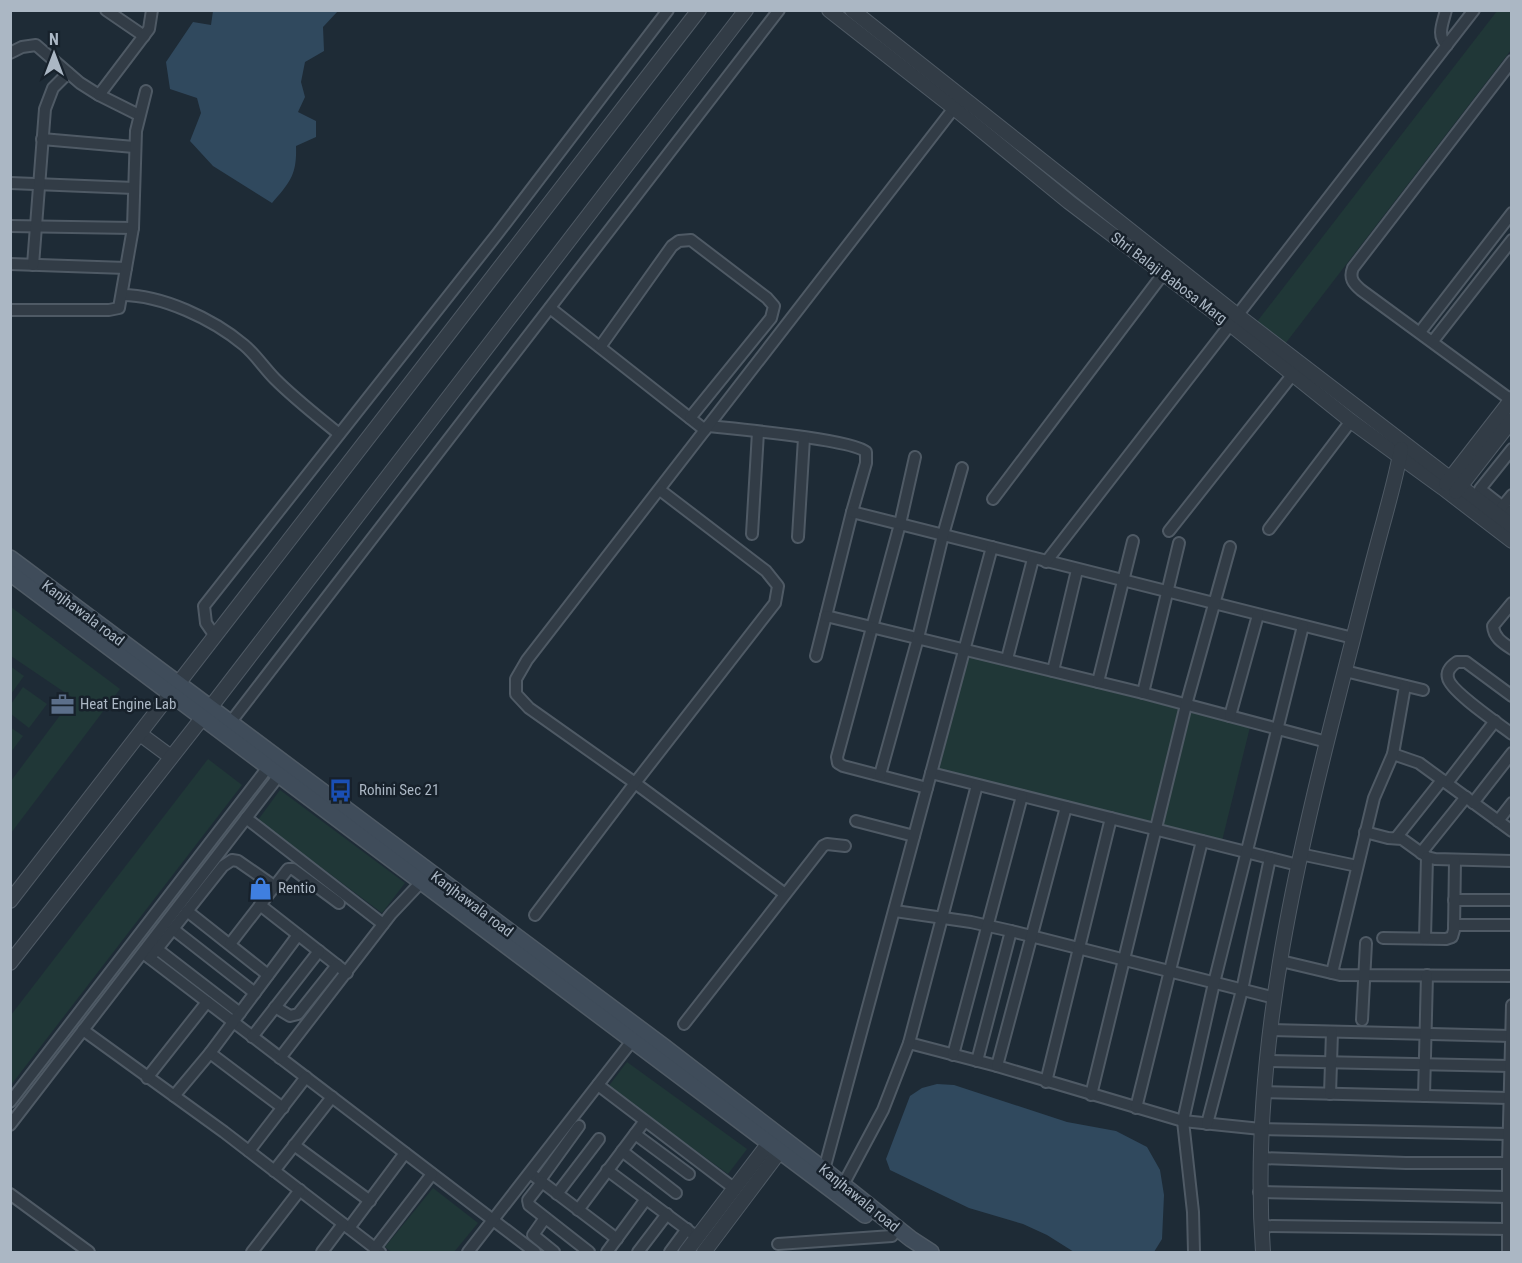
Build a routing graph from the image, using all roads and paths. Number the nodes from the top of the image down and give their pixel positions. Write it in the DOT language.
graph roads {
  1 [pos="106,10"];
  2 [pos="152,10"];
  3 [pos="668,10"];
  4 [pos="699,10"];
  5 [pos="746,10"];
  6 [pos="779,10"];
  7 [pos="829,10"];
  8 [pos="852,10"];
  9 [pos="1446,10"];
  10 [pos="1474,10"];
  11 [pos="144,36"];
  12 [pos="1447,45"];
  13 [pos="10,53"];
  14 [pos="1512,61"];
  15 [pos="68,73"];
  16 [pos="146,91"];
  17 [pos="99,95"];
  18 [pos="954,108"];
  19 [pos="139,115"];
  20 [pos="42,139"];
  21 [pos="134,147"];
  22 [pos="10,183"];
  23 [pos="39,184"];
  24 [pos="134,188"];
  25 [pos="1512,213"];
  26 [pos="35,225"];
  27 [pos="10,226"];
  28 [pos="133,228"];
  29 [pos="1491,239"];
  30 [pos="1508,244"];
  31 [pos="10,264"];
  32 [pos="33,265"];
  33 [pos="126,268"];
  34 [pos="1163,274"];
  35 [pos="122,295"];
  36 [pos="550,308"];
  37 [pos="10,310"];
  38 [pos="1234,319"];
  39 [pos="1420,332"];
  40 [pos="1433,341"];
  41 [pos="600,347"];
  42 [pos="1293,374"];
  43 [pos="1511,399"];
  44 [pos="690,418"];
  45 [pos="1512,420"];
  46 [pos="1351,421"];
  47 [pos="707,428"];
  48 [pos="758,432"];
  49 [pos="339,434"];
  50 [pos="804,438"];
  51 [pos="1402,441"];
  52 [pos="1512,450"];
  53 [pos="915,457"];
  54 [pos="1400,457"];
  55 [pos="962,468"];
  56 [pos="1452,487"];
  57 [pos="660,490"];
  58 [pos="1512,495"];
  59 [pos="993,500"];
  60 [pos="1507,511"];
  61 [pos="852,512"];
  62 [pos="900,524"];
  63 [pos="1512,526"];
  64 [pos="1269,529"];
  65 [pos="1168,531"];
  66 [pos="752,534"];
  67 [pos="943,535"];
  68 [pos="798,537"];
  69 [pos="1133,541"];
  70 [pos="1512,541"];
  71 [pos="1179,543"];
  72 [pos="992,547"];
  73 [pos="1230,547"];
  74 [pos="10,558"];
  75 [pos="1033,559"];
  76 [pos="1046,562"];
  77 [pos="1077,570"];
  78 [pos="10,573"];
  79 [pos="1123,581"];
  80 [pos="1168,592"];
  81 [pos="1512,603"];
  82 [pos="1213,604"];
  83 [pos="1258,615"];
  84 [pos="826,616"];
  85 [pos="1303,626"];
  86 [pos="873,627"];
  87 [pos="215,636"];
  88 [pos="918,638"];
  89 [pos="1353,638"];
  90 [pos="964,649"];
  91 [pos="1512,650"];
  92 [pos="816,656"];
  93 [pos="1007,659"];
  94 [pos="1053,671"];
  95 [pos="1345,671"];
  96 [pos="1098,682"];
  97 [pos="1405,686"];
  98 [pos="174,689"];
  99 [pos="1423,690"];
  100 [pos="1143,693"];
  101 [pos="1512,696"];
  102 [pos="1186,705"];
  103 [pos="207,712"];
  104 [pos="1230,716"];
  105 [pos="1495,722"];
  106 [pos="230,723"];
  107 [pos="1278,729"];
  108 [pos="140,734"];
  109 [pos="1512,734"];
  110 [pos="1327,742"];
  111 [pos="1512,753"];
  112 [pos="1393,754"];
  113 [pos="171,757"];
  114 [pos="274,770"];
  115 [pos="931,773"];
  116 [pos="880,775"];
  117 [pos="1444,781"];
  118 [pos="635,783"];
  119 [pos="976,785"];
  120 [pos="927,788"];
  121 [pos="1022,796"];
  122 [pos="1469,800"];
  123 [pos="1512,803"];
  124 [pos="1066,807"];
  125 [pos="246,818"];
  126 [pos="1111,818"];
  127 [pos="856,821"];
  128 [pos="1498,821"];
  129 [pos="1156,830"];
  130 [pos="1512,831"];
  131 [pos="1365,832"];
  132 [pos="914,836"];
  133 [pos="1396,838"];
  134 [pos="1202,841"];
  135 [pos="845,846"];
  136 [pos="1247,852"];
  137 [pos="1424,855"];
  138 [pos="1270,858"];
  139 [pos="1299,860"];
  140 [pos="1455,860"];
  141 [pos="1512,861"];
  142 [pos="1357,866"];
  143 [pos="427,877"];
  144 [pos="274,886"];
  145 [pos="785,894"];
  146 [pos="1454,900"];
  147 [pos="1512,900"];
  148 [pos="10,901"];
  149 [pos="339,903"];
  150 [pos="260,905"];
  151 [pos="187,911"];
  152 [pos="895,911"];
  153 [pos="535,915"];
  154 [pos="940,919"];
  155 [pos="383,924"];
  156 [pos="1454,925"];
  157 [pos="1512,925"];
  158 [pos="987,926"];
  159 [pos="173,929"];
  160 [pos="1011,931"];
  161 [pos="298,935"];
  162 [pos="1033,937"];
  163 [pos="1383,938"];
  164 [pos="1425,938"];
  165 [pos="1366,943"];
  166 [pos="230,944"];
  167 [pos="157,949"];
  168 [pos="1079,949"];
  169 [pos="319,951"];
  170 [pos="146,955"];
  171 [pos="1124,960"];
  172 [pos="1281,961"];
  173 [pos="10,963"];
  174 [pos="337,965"];
  175 [pos="1170,972"];
  176 [pos="346,973"];
  177 [pos="1332,973"];
  178 [pos="268,975"];
  179 [pos="1363,975"];
  180 [pos="1427,975"];
  181 [pos="1512,976"];
  182 [pos="1214,983"];
  183 [pos="1242,990"];
  184 [pos="255,993"];
  185 [pos="1275,998"];
  186 [pos="207,1002"];
  187 [pos="1512,1005"];
  188 [pos="275,1007"];
  189 [pos="240,1013"];
  190 [pos="1511,1014"];
  191 [pos="1362,1020"];
  192 [pos="233,1022"];
  193 [pos="684,1024"];
  194 [pos="83,1030"];
  195 [pos="1271,1030"];
  196 [pos="1332,1032"];
  197 [pos="636,1035"];
  198 [pos="1426,1035"];
  199 [pos="1511,1036"];
  200 [pos="252,1037"];
  201 [pos="909,1043"];
  202 [pos="210,1053"];
  203 [pos="953,1055"];
  204 [pos="280,1058"];
  205 [pos="977,1061"];
  206 [pos="1267,1061"];
  207 [pos="1330,1062"];
  208 [pos="1425,1064"];
  209 [pos="997,1066"];
  210 [pos="1510,1066"];
  211 [pos="306,1077"];
  212 [pos="147,1078"];
  213 [pos="1047,1082"];
  214 [pos="598,1085"];
  215 [pos="1264,1092"];
  216 [pos="1330,1094"];
  217 [pos="1091,1095"];
  218 [pos="174,1096"];
  219 [pos="1424,1096"];
  220 [pos="1510,1096"];
  221 [pos="332,1097"];
  222 [pos="10,1102"];
  223 [pos="283,1108"];
  224 [pos="1136,1108"];
  225 [pos="1183,1121"];
  226 [pos="644,1122"];
  227 [pos="1207,1124"];
  228 [pos="10,1125"];
  229 [pos="579,1126"];
  230 [pos="1261,1129"];
  231 [pos="635,1134"];
  232 [pos="1508,1134"];
  233 [pos="599,1139"];
  234 [pos="778,1142"];
  235 [pos="294,1145"];
  236 [pos="249,1151"];
  237 [pos="622,1151"];
  238 [pos="405,1153"];
  239 [pos="1509,1156"];
  240 [pos="1260,1158"];
  241 [pos="607,1170"];
  242 [pos="824,1170"];
  243 [pos="274,1171"];
  244 [pos="530,1173"];
  245 [pos="432,1174"];
  246 [pos="689,1174"];
  247 [pos="541,1181"];
  248 [pos="843,1185"];
  249 [pos="735,1189"];
  250 [pos="300,1190"];
  251 [pos="676,1192"];
  252 [pos="1260,1192"];
  253 [pos="10,1194"];
  254 [pos="557,1194"];
  255 [pos="1508,1197"];
  256 [pos="646,1199"];
  257 [pos="370,1201"];
  258 [pos="578,1210"];
  259 [pos="667,1214"];
  260 [pos="545,1218"];
  261 [pos="493,1220"];
  262 [pos="346,1226"];
  263 [pos="1261,1226"];
  264 [pos="692,1233"];
  265 [pos="1509,1234"];
  266 [pos="892,1236"];
  267 [pos="617,1239"];
  268 [pos="778,1244"];
  269 [pos="799,1248"];
  270 [pos="378,1250"];
  271 [pos="89,1252"];
  272 [pos="252,1252"];
  273 [pos="322,1252"];
  274 [pos="468,1252"];
  275 [pos="535,1252"];
  276 [pos="554,1252"];
  277 [pos="589,1252"];
  278 [pos="607,1252"];
  279 [pos="638,1252"];
  280 [pos="670,1252"];
  281 [pos="686,1252"];
  282 [pos="704,1252"];
  283 [pos="916,1252"];
  284 [pos="931,1252"];
  285 [pos="1194,1252"];
  286 [pos="1263,1252"];
  287 [pos="1508,1252"];
  1 -- 11 [label="street"];
  2 -- 11 [label="street"];
  3 -- 49 [label="street"];
  4 -- 87 [label="street"];
  5 -- 103 [label="street"];
  6 -- 36 [label="street"];
  7 -- 18 [label="street, Shri Balaji Babosa Marg"];
  8 -- 38 [label="street, Shri Balaji Babosa Marg"];
  9 -- 12 [label="street"];
  10 -- 12 [label="street"];
  11 -- 17 [label="street"];
  12 -- 38 [label="street"];
  13 -- 15 [label="street"];
  14 -- 39 [label="street"];
  15 -- 17 [label="street"];
  15 -- 20 [label="street"];
  16 -- 19 [label="street"];
  17 -- 19 [label="street"];
  18 -- 34 [label="street, Shri Balaji Babosa Marg"];
  18 -- 47 [label="street"];
  19 -- 21 [label="street"];
  20 -- 21 [label="street"];
  20 -- 23 [label="street"];
  21 -- 24 [label="street"];
  22 -- 23 [label="street"];
  23 -- 24 [label="street"];
  23 -- 26 [label="street"];
  24 -- 28 [label="street"];
  25 -- 29 [label="street"];
  26 -- 27 [label="street"];
  26 -- 28 [label="street"];
  26 -- 32 [label="street"];
  28 -- 33 [label="street"];
  29 -- 30 [label="street"];
  29 -- 39 [label="street"];
  30 -- 40 [label="street"];
  31 -- 32 [label="street"];
  32 -- 33 [label="street"];
  33 -- 35 [label="street"];
  34 -- 38 [label="street, Shri Balaji Babosa Marg"];
  34 -- 59 [label="street"];
  35 -- 37 [label="street"];
  35 -- 49 [label="street"];
  36 -- 41 [label="street"];
  36 -- 106 [label="street"];
  38 -- 42 [label="street, Shri Balaji Babosa Marg"];
  38 -- 51 [label="street, Shri Balaji Babosa Marg"];
  38 -- 76 [label="street"];
  39 -- 40 [label="street"];
  40 -- 43 [label="street"];
  41 -- 44 [label="street"];
  41 -- 44 [label="street"];
  42 -- 46 [label="street, Shri Balaji Babosa Marg"];
  42 -- 65 [label="street"];
  43 -- 56 [label="street"];
  44 -- 47 [label="street"];
  45 -- 56 [label="street"];
  46 -- 54 [label="street, Shri Balaji Babosa Marg"];
  46 -- 64 [label="street"];
  47 -- 48 [label="street"];
  47 -- 57 [label="street"];
  48 -- 50 [label="street"];
  48 -- 66 [label="street"];
  49 -- 87 [label="street"];
  50 -- 61 [label="street"];
  50 -- 68 [label="street"];
  51 -- 54 [label="street"];
  51 -- 56 [label="street, Shri Balaji Babosa Marg"];
  52 -- 60 [label="street"];
  53 -- 62 [label="street"];
  54 -- 56 [label="street, Shri Balaji Babosa Marg"];
  54 -- 89 [label="street"];
  55 -- 67 [label="street"];
  56 -- 63 [label="street, Shri Balaji Babosa Marg"];
  56 -- 70 [label="street, Shri Balaji Babosa Marg"];
  57 -- 118 [label="street"];
  57 -- 118 [label="street"];
  58 -- 60 [label="street"];
  61 -- 62 [label="street"];
  61 -- 84 [label="street"];
  62 -- 67 [label="street"];
  62 -- 86 [label="street"];
  67 -- 72 [label="street"];
  67 -- 88 [label="street"];
  69 -- 79 [label="street"];
  71 -- 80 [label="street"];
  72 -- 75 [label="street"];
  72 -- 90 [label="street"];
  73 -- 82 [label="street"];
  74 -- 98 [label="main road, Kanjhawala road"];
  75 -- 76 [label="street"];
  75 -- 93 [label="street"];
  76 -- 77 [label="street"];
  77 -- 79 [label="street"];
  77 -- 94 [label="street"];
  78 -- 98 [label="main road, Kanjhawala road"];
  79 -- 80 [label="street"];
  79 -- 96 [label="street"];
  80 -- 82 [label="street"];
  80 -- 100 [label="street"];
  81 -- 91 [label="street"];
  82 -- 83 [label="street"];
  82 -- 102 [label="street"];
  83 -- 85 [label="street"];
  83 -- 104 [label="street"];
  84 -- 86 [label="street"];
  84 -- 92 [label="street"];
  85 -- 89 [label="street"];
  85 -- 107 [label="street"];
  86 -- 88 [label="street"];
  86 -- 116 [label="street"];
  87 -- 98 [label="street"];
  88 -- 90 [label="street"];
  88 -- 116 [label="street"];
  89 -- 95 [label="street"];
  90 -- 93 [label="street"];
  90 -- 115 [label="street"];
  93 -- 94 [label="street"];
  94 -- 96 [label="street"];
  95 -- 97 [label="street"];
  95 -- 110 [label="street"];
  96 -- 100 [label="street"];
  97 -- 99 [label="street"];
  97 -- 112 [label="street"];
  98 -- 103 [label="main road, Kanjhawala road"];
  98 -- 108 [label="street"];
  100 -- 102 [label="street"];
  101 -- 105 [label="street"];
  102 -- 104 [label="street"];
  102 -- 129 [label="street"];
  103 -- 106 [label="main road, Kanjhawala road"];
  103 -- 113 [label="street"];
  103 -- 114 [label="main road, Kanjhawala road"];
  104 -- 107 [label="street"];
  105 -- 109 [label="street"];
  105 -- 117 [label="street"];
  106 -- 143 [label="main road, Kanjhawala road"];
  107 -- 110 [label="street"];
  107 -- 136 [label="street"];
  108 -- 113 [label="street"];
  108 -- 148 [label="street"];
  110 -- 139 [label="street"];
  111 -- 122 [label="street"];
  112 -- 117 [label="street"];
  112 -- 131 [label="street"];
  113 -- 173 [label="street"];
  114 -- 125 [label="street"];
  114 -- 143 [label="main road, Kanjhawala road"];
  114 -- 222 [label="street"];
  115 -- 119 [label="street"];
  115 -- 120 [label="street"];
  116 -- 120 [label="street"];
  117 -- 122 [label="street"];
  117 -- 133 [label="street"];
  118 -- 145 [label="street"];
  118 -- 153 [label="street"];
  119 -- 121 [label="street"];
  119 -- 154 [label="street"];
  120 -- 132 [label="street"];
  121 -- 124 [label="street"];
  121 -- 158 [label="street"];
  122 -- 128 [label="street"];
  122 -- 137 [label="street"];
  123 -- 128 [label="street"];
  124 -- 126 [label="street"];
  124 -- 162 [label="street"];
  125 -- 155 [label="street"];
  125 -- 170 [label="street"];
  126 -- 129 [label="street"];
  126 -- 168 [label="street"];
  127 -- 132 [label="street"];
  128 -- 130 [label="street"];
  129 -- 134 [label="street"];
  129 -- 171 [label="street"];
  131 -- 133 [label="street"];
  131 -- 142 [label="street"];
  132 -- 152 [label="street"];
  133 -- 137 [label="street"];
  134 -- 136 [label="street"];
  134 -- 175 [label="street"];
  135 -- 145 [label="street"];
  136 -- 138 [label="street"];
  136 -- 182 [label="street"];
  137 -- 140 [label="street"];
  137 -- 164 [label="street"];
  138 -- 139 [label="street"];
  138 -- 183 [label="street"];
  139 -- 142 [label="street"];
  139 -- 172 [label="street"];
  140 -- 141 [label="street"];
  140 -- 146 [label="street"];
  142 -- 177 [label="street"];
  143 -- 155 [label="street"];
  143 -- 197 [label="main road, Kanjhawala road"];
  144 -- 149 [label="street"];
  144 -- 150 [label="street"];
  144 -- 151 [label="street"];
  145 -- 193 [label="street"];
  146 -- 147 [label="street"];
  146 -- 156 [label="street"];
  150 -- 161 [label="street"];
  150 -- 166 [label="street"];
  151 -- 159 [label="street"];
  151 -- 166 [label="street"];
  152 -- 154 [label="street"];
  152 -- 242 [label="street"];
  154 -- 158 [label="street"];
  154 -- 201 [label="street"];
  155 -- 176 [label="street"];
  156 -- 157 [label="street"];
  156 -- 164 [label="street"];
  158 -- 160 [label="street"];
  158 -- 203 [label="street"];
  159 -- 167 [label="street"];
  159 -- 184 [label="street"];
  160 -- 162 [label="street"];
  160 -- 205 [label="street"];
  161 -- 169 [label="street"];
  161 -- 178 [label="street"];
  162 -- 168 [label="street"];
  162 -- 209 [label="street"];
  163 -- 164 [label="street"];
  165 -- 179 [label="street"];
  166 -- 178 [label="street"];
  167 -- 170 [label="street"];
  167 -- 189 [label="street"];
  168 -- 171 [label="street"];
  168 -- 213 [label="street"];
  169 -- 174 [label="street"];
  169 -- 188 [label="street"];
  170 -- 186 [label="street"];
  170 -- 194 [label="street"];
  171 -- 175 [label="street"];
  171 -- 217 [label="street"];
  172 -- 177 [label="street"];
  172 -- 185 [label="street"];
  174 -- 176 [label="street"];
  174 -- 188 [label="street"];
  175 -- 182 [label="street"];
  175 -- 224 [label="street"];
  176 -- 204 [label="street"];
  177 -- 179 [label="street"];
  178 -- 184 [label="street"];
  179 -- 180 [label="street"];
  179 -- 191 [label="street"];
  180 -- 181 [label="street"];
  180 -- 198 [label="street"];
  182 -- 183 [label="street"];
  182 -- 225 [label="street"];
  183 -- 185 [label="street"];
  183 -- 227 [label="street"];
  184 -- 189 [label="street"];
  185 -- 195 [label="street"];
  186 -- 192 [label="street"];
  186 -- 212 [label="street"];
  187 -- 190 [label="street"];
  188 -- 200 [label="street"];
  189 -- 192 [label="street"];
  190 -- 199 [label="street"];
  192 -- 200 [label="street"];
  192 -- 202 [label="street"];
  194 -- 212 [label="street"];
  194 -- 228 [label="street"];
  195 -- 196 [label="street"];
  195 -- 206 [label="street"];
  196 -- 198 [label="street"];
  196 -- 207 [label="street"];
  197 -- 214 [label="street"];
  197 -- 234 [label="main road, Kanjhawala road"];
  198 -- 199 [label="street"];
  198 -- 208 [label="street"];
  199 -- 210 [label="street"];
  200 -- 204 [label="street"];
  201 -- 203 [label="street"];
  201 -- 248 [label="street"];
  202 -- 218 [label="street"];
  202 -- 223 [label="street"];
  203 -- 205 [label="street"];
  204 -- 211 [label="street"];
  205 -- 209 [label="street"];
  206 -- 207 [label="street"];
  206 -- 215 [label="street"];
  207 -- 208 [label="street"];
  207 -- 216 [label="street"];
  208 -- 210 [label="street"];
  208 -- 219 [label="street"];
  209 -- 213 [label="street"];
  210 -- 220 [label="street"];
  211 -- 221 [label="street"];
  211 -- 223 [label="street"];
  212 -- 218 [label="street"];
  213 -- 217 [label="street"];
  214 -- 226 [label="street"];
  214 -- 244 [label="street"];
  215 -- 216 [label="street"];
  215 -- 230 [label="street"];
  216 -- 219 [label="street"];
  217 -- 224 [label="street"];
  218 -- 236 [label="street"];
  219 -- 220 [label="street"];
  220 -- 232 [label="street"];
  221 -- 235 [label="street"];
  221 -- 238 [label="street"];
  223 -- 236 [label="street"];
  224 -- 225 [label="street"];
  225 -- 227 [label="street"];
  225 -- 285 [label="street"];
  226 -- 231 [label="street"];
  226 -- 249 [label="street"];
  227 -- 230 [label="street"];
  229 -- 247 [label="street"];
  230 -- 232 [label="street"];
  230 -- 240 [label="street"];
  231 -- 237 [label="street"];
  231 -- 246 [label="street"];
  232 -- 239 [label="street"];
  233 -- 254 [label="street"];
  234 -- 242 [label="main road, Kanjhawala road"];
  234 -- 249 [label="street"];
  234 -- 266 [label="main road, Kanjhawala road"];
  234 -- 282 [label="street"];
  235 -- 243 [label="street"];
  235 -- 257 [label="street"];
  236 -- 243 [label="street"];
  237 -- 241 [label="street"];
  237 -- 251 [label="street"];
  238 -- 245 [label="street"];
  238 -- 257 [label="street"];
  239 -- 240 [label="street"];
  239 -- 255 [label="street"];
  240 -- 252 [label="street"];
  241 -- 256 [label="street"];
  241 -- 258 [label="street"];
  242 -- 248 [label="main road, Kanjhawala road"];
  243 -- 250 [label="street"];
  244 -- 247 [label="street"];
  244 -- 261 [label="street"];
  245 -- 261 [label="street"];
  245 -- 270 [label="street"];
  247 -- 254 [label="street"];
  247 -- 260 [label="street"];
  248 -- 284 [label="main road, Kanjhawala road"];
  249 -- 264 [label="street"];
  250 -- 262 [label="street"];
  250 -- 272 [label="street"];
  252 -- 255 [label="street"];
  252 -- 263 [label="street"];
  253 -- 271 [label="street"];
  254 -- 258 [label="street"];
  255 -- 265 [label="street"];
  256 -- 259 [label="street"];
  256 -- 267 [label="street"];
  257 -- 262 [label="street"];
  258 -- 267 [label="street"];
  259 -- 264 [label="street"];
  259 -- 279 [label="street"];
  260 -- 276 [label="street"];
  260 -- 277 [label="street"];
  261 -- 274 [label="street"];
  261 -- 275 [label="street"];
  262 -- 270 [label="street"];
  262 -- 273 [label="street"];
  263 -- 265 [label="street"];
  263 -- 286 [label="street"];
  264 -- 280 [label="street"];
  264 -- 281 [label="street"];
  265 -- 287 [label="street"];
  266 -- 269 [label="street"];
  266 -- 283 [label="main road, Kanjhawala road"];
  267 -- 278 [label="street"];
  268 -- 269 [label="street"];
}
